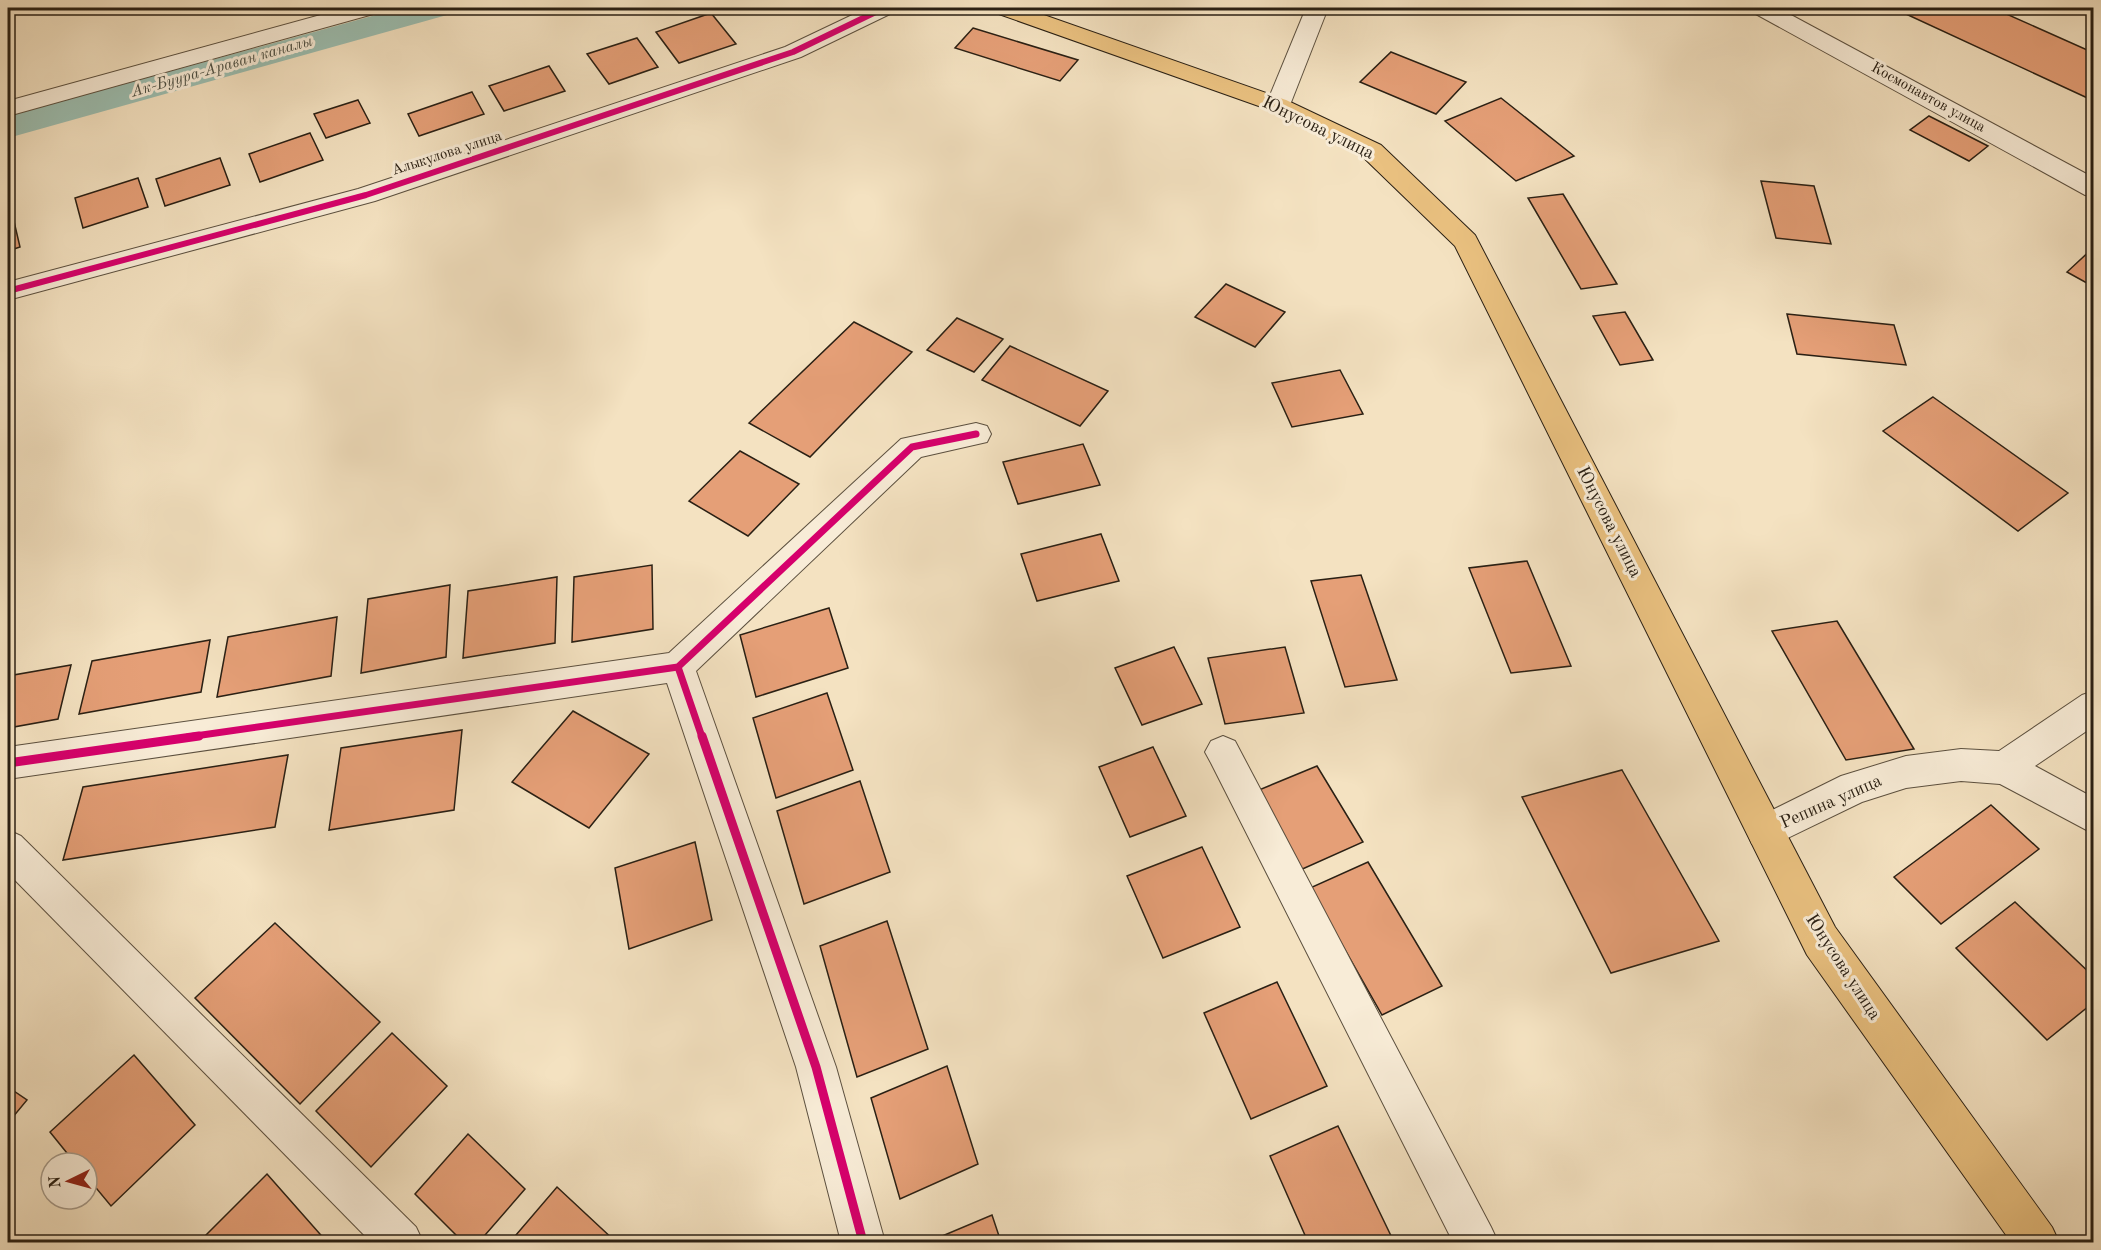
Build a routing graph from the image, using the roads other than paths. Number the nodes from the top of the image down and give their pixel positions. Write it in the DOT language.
graph roads {
  1 [pos="369,8"];
  2 [pos="884,8"];
  3 [pos="1004,8"];
  4 [pos="1317,8"];
  5 [pos="1762,8"];
  6 [pos="1278,105"];
  7 [pos="8,109"];
  8 [pos="2094,189"];
  9 [pos="8,291"];
  10 [pos="976,434"];
  11 [pos="678,668"];
  12 [pos="2094,706"];
  13 [pos="1223,752"];
  14 [pos="8,763"];
  15 [pos="2004,768"];
  16 [pos="2094,817"];
  17 [pos="1765,832"];
  18 [pos="8,848"];
  19 [pos="401,1242"];
  20 [pos="863,1242"];
  21 [pos="1476,1242"];
  22 [pos="2037,1242"];
  1 -- 7 [label="street"];
  2 -- 9 [label="street, Алыкулова улица"];
  3 -- 6 [label="main road, Юнусова улица"];
  4 -- 6 [label="street"];
  5 -- 8 [label="street, Космонавтов улица"];
  6 -- 17 [label="main road, Юнусова улица"];
  10 -- 11 [label="street"];
  11 -- 14 [label="street"];
  11 -- 20 [label="street"];
  12 -- 15 [label="street"];
  13 -- 21 [label="street"];
  15 -- 16 [label="street"];
  15 -- 17 [label="street, Репина улица"];
  17 -- 22 [label="main road, Юнусова улица"];
  18 -- 19 [label="street"];
}
